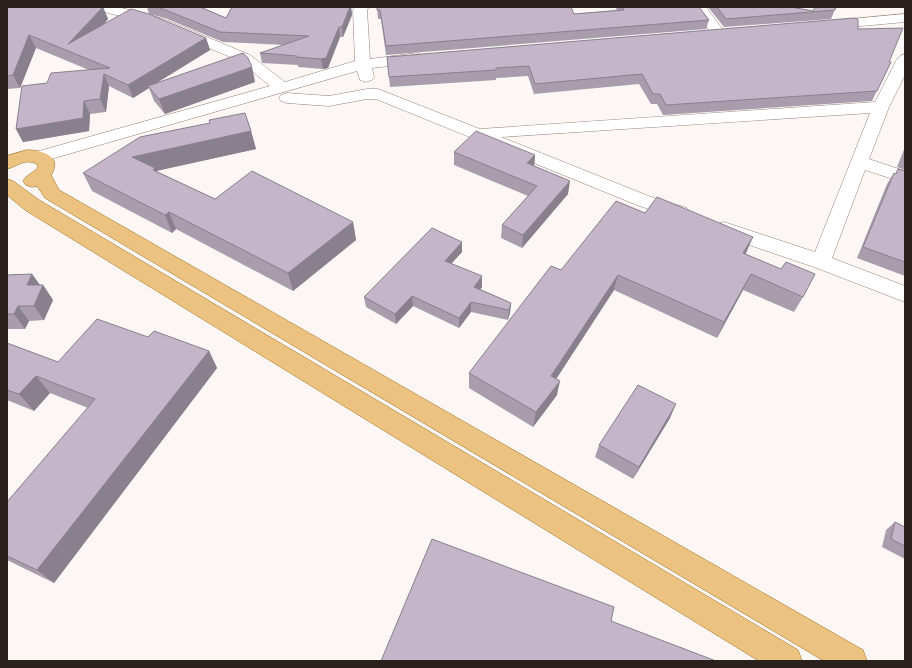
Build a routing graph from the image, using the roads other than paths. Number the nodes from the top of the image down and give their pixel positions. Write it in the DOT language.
graph roads {
  1 [pos="102,7"];
  2 [pos="699,7"];
  3 [pos="884,7"];
  4 [pos="356,9"];
  5 [pos="905,12"];
  6 [pos="905,18"];
  7 [pos="905,27"];
  8 [pos="719,39"];
  9 [pos="905,59"];
  10 [pos="431,62"];
  11 [pos="364,71"];
  12 [pos="899,87"];
  13 [pos="285,93"];
  14 [pos="881,107"];
  15 [pos="479,134"];
  16 [pos="10,160"];
  17 [pos="859,162"];
  18 [pos="42,166"];
  19 [pos="905,177"];
  20 [pos="7,185"];
  21 [pos="821,262"];
  22 [pos="905,294"];
  23 [pos="787,661"];
  24 [pos="852,661"];
  1 -- 13 [label="street"];
  2 -- 8 [label="street"];
  3 -- 5 [label="street"];
  4 -- 11 [label="street"];
  6 -- 7 [label="street"];
  9 -- 12 [label="street"];
  10 -- 11 [label="street"];
  11 -- 13 [label="street"];
  12 -- 14 [label="street"];
  13 -- 15 [label="street"];
  13 -- 18 [label="street"];
  14 -- 15 [label="street"];
  14 -- 17 [label="street"];
  15 -- 21 [label="street"];
  16 -- 18 [label="main road"];
  17 -- 19 [label="street"];
  17 -- 21 [label="street"];
  18 -- 20 [label="main road"];
  18 -- 24 [label="main road"];
  20 -- 23 [label="main road"];
  21 -- 22 [label="street"];
}
